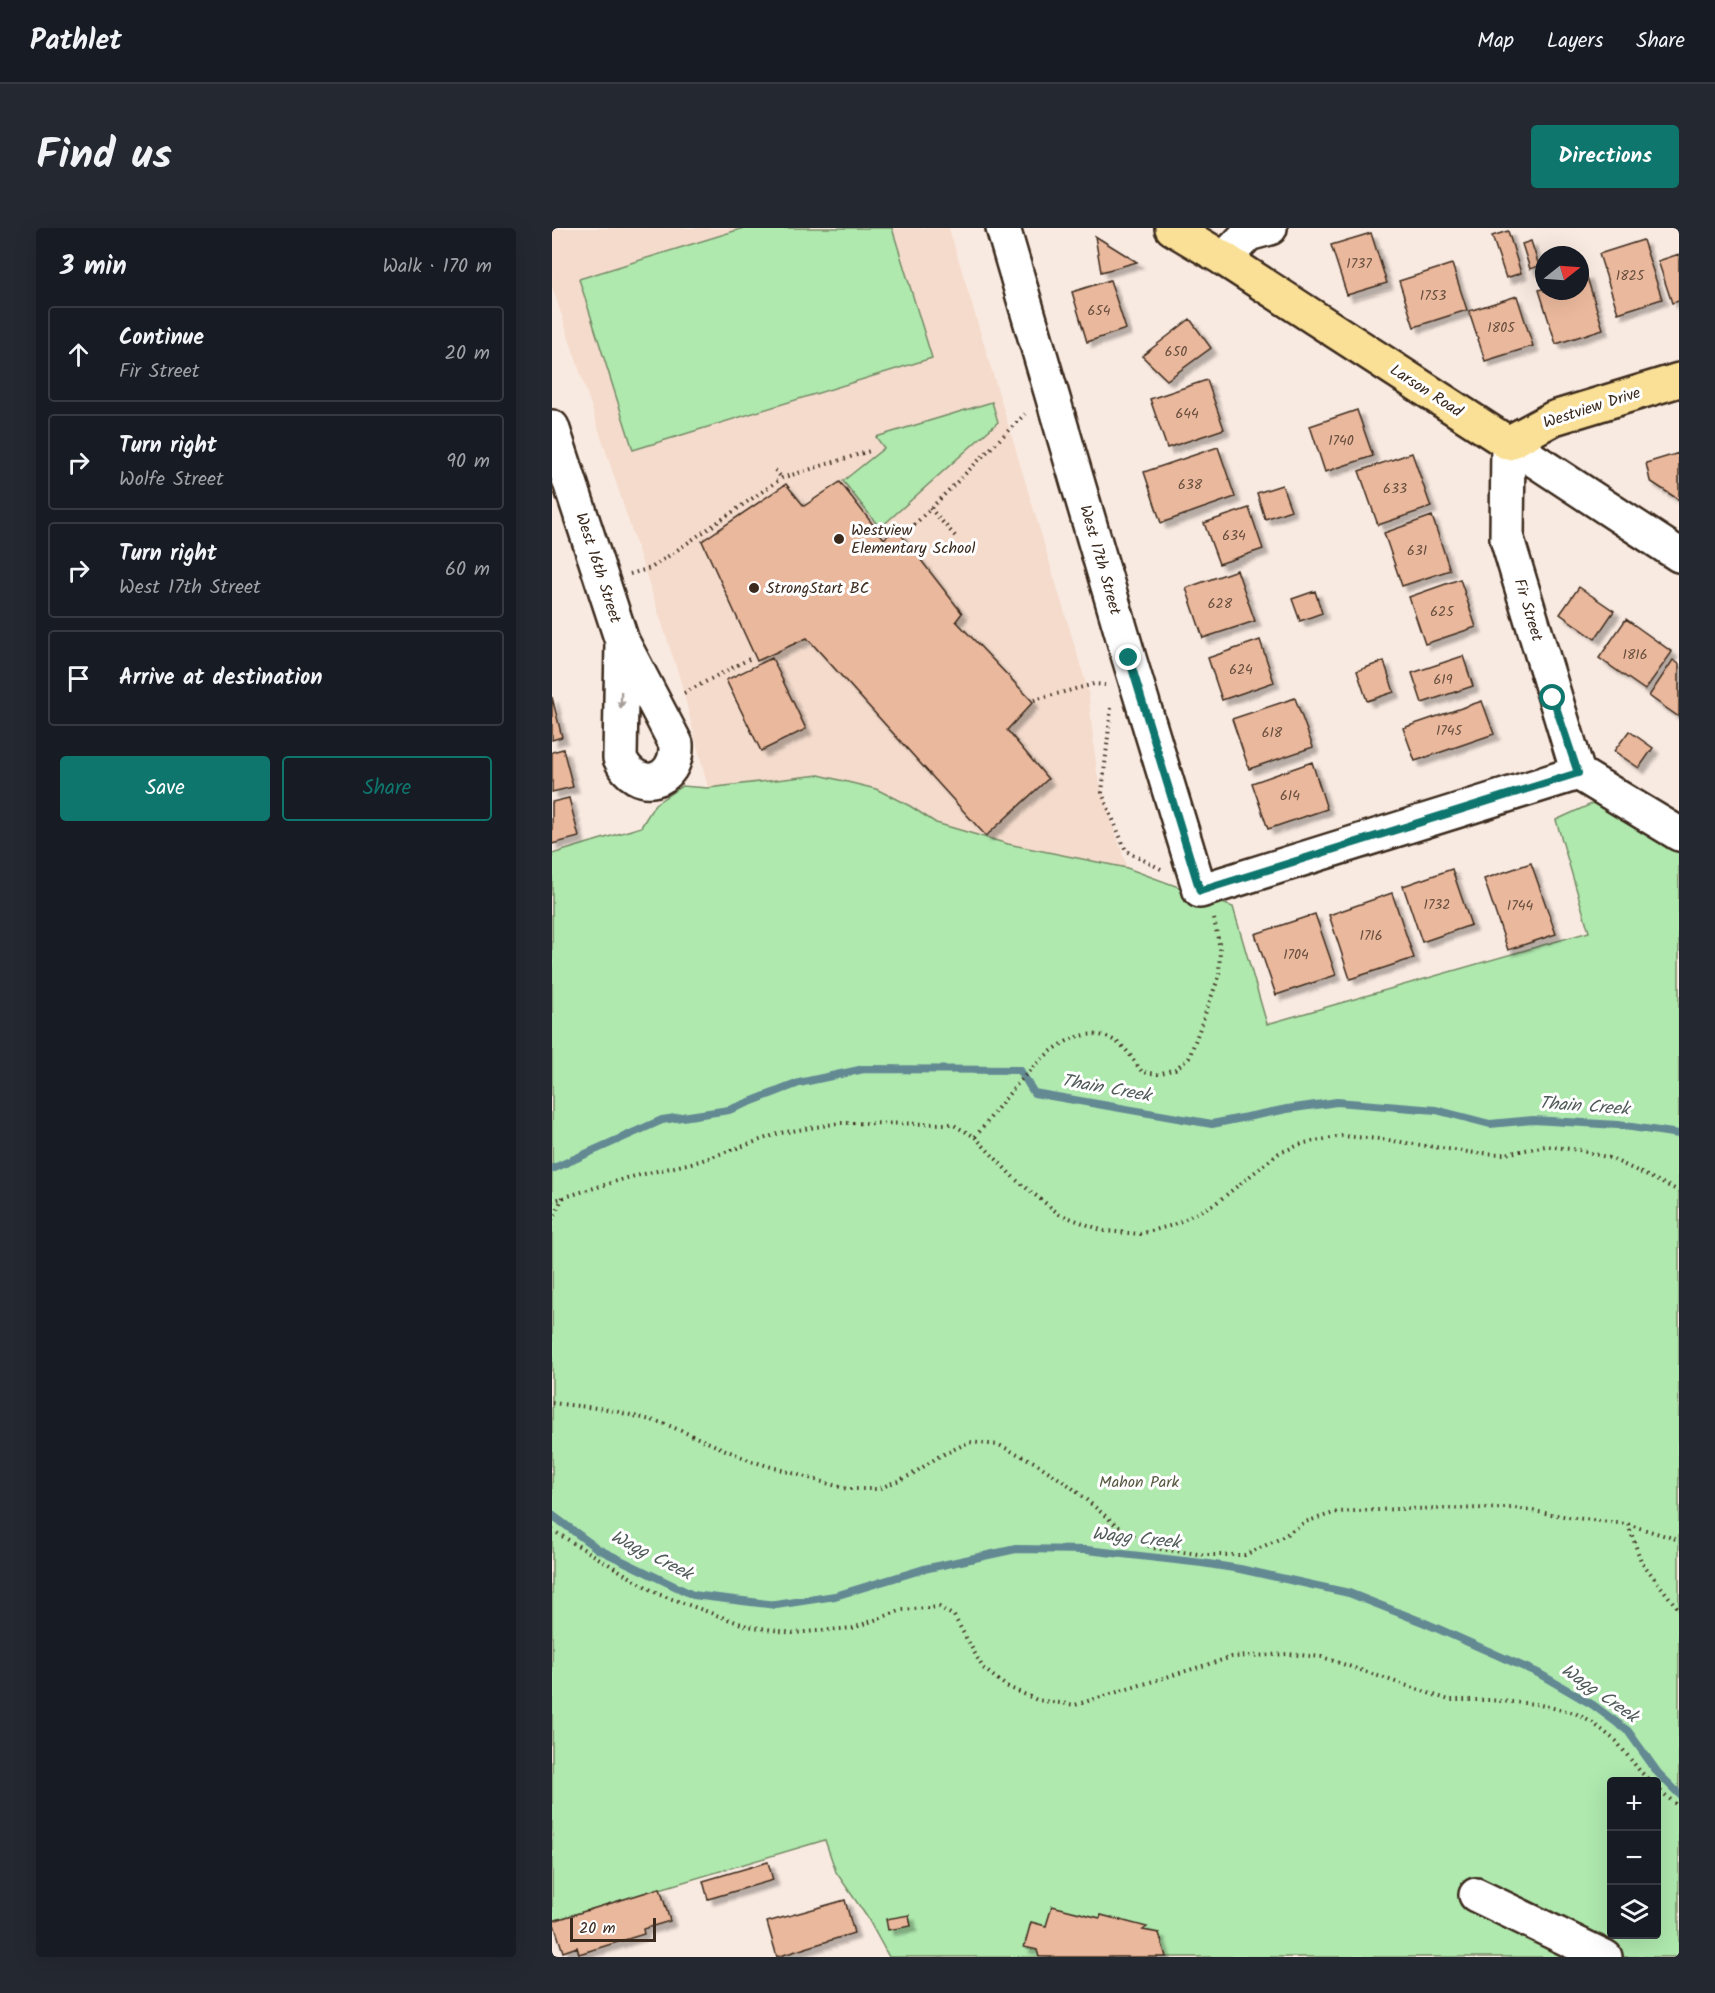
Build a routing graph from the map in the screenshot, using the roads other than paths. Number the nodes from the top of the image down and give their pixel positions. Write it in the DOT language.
graph roads {
  1 [pos="1003,228"];
  2 [pos="1172,228"];
  3 [pos="1270,228"];
  4 [pos="1224,259"];
  5 [pos="1679,380"];
  6 [pos="552,427"];
  7 [pos="1508,443"];
  8 [pos="1679,555"];
  9 [pos="622,641"];
  10 [pos="1578,773"];
  11 [pos="1679,834"];
  12 [pos="1476,1895"];
  13 [pos="1605,1957"];
  1 -- 10 [label="street, West 17th Street"];
  2 -- 4 [label="main road, Larson Road"];
  3 -- 4 [label="street"];
  4 -- 7 [label="main road, Larson Road"];
  5 -- 7 [label="main road, Westview Drive"];
  6 -- 9 [label="street, West 16th Street"];
  7 -- 8 [label="street, Larson Road"];
  7 -- 10 [label="street, Fir Street"];
  10 -- 11 [label="street"];
  12 -- 13 [label="street"];
}
